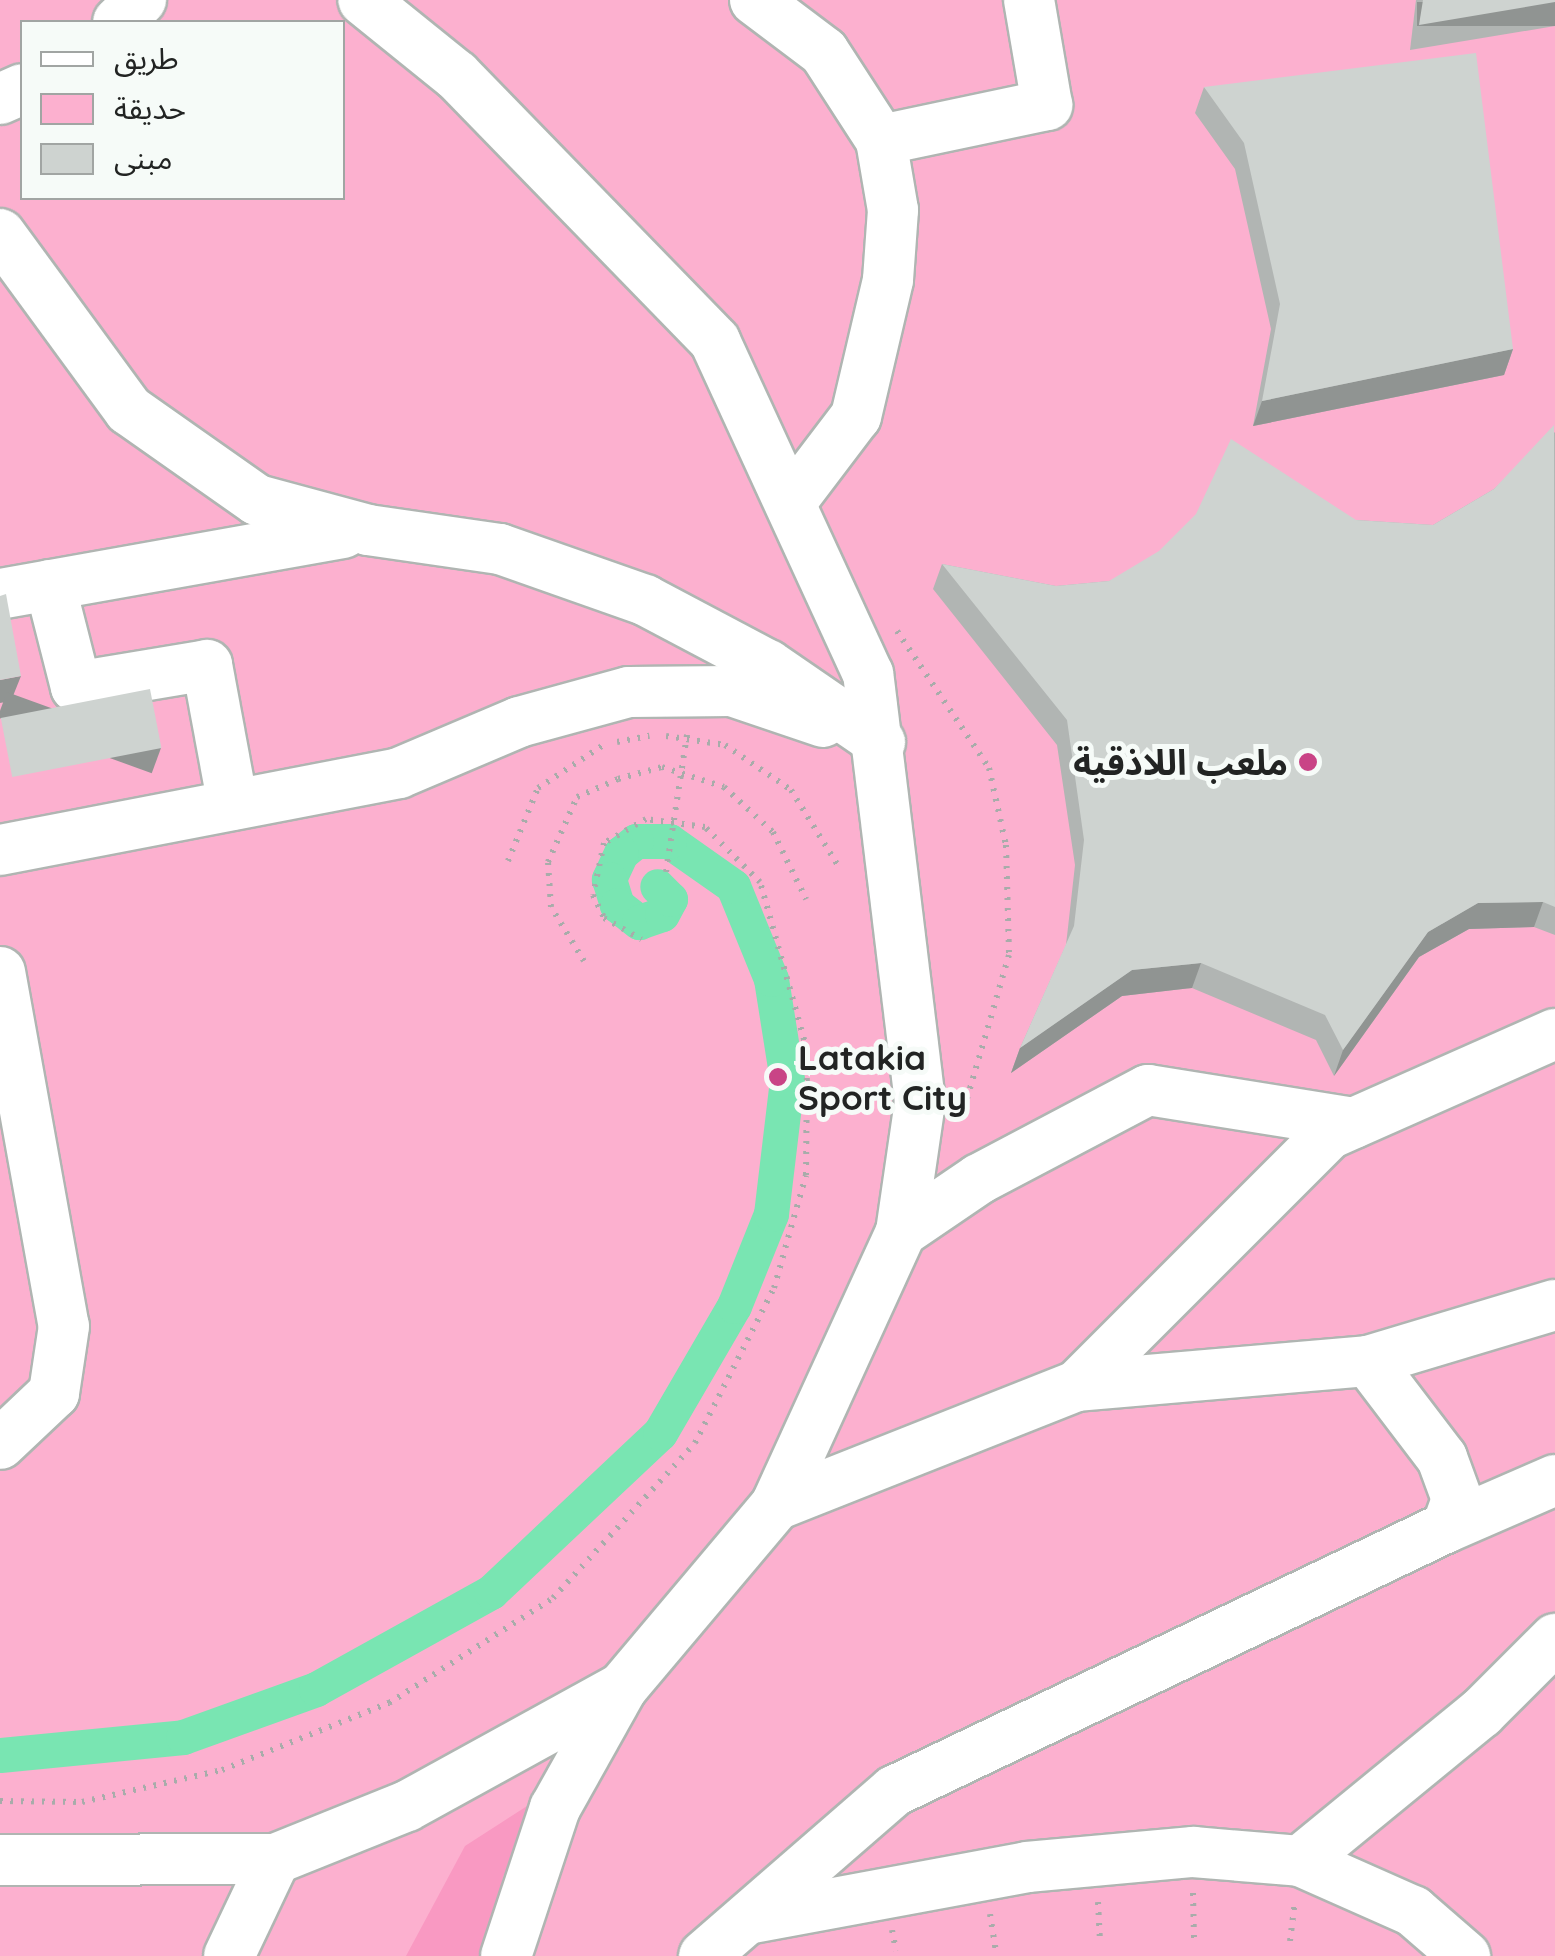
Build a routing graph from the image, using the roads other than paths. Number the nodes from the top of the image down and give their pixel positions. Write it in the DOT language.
graph roads {
  1 [pos="141,0"];
  2 [pos="364,0"];
  3 [pos="755,0"];
  4 [pos="1028,0"];
  5 [pos="120,20"];
  6 [pos="881,140"];
  7 [pos="0,234"];
  8 [pos="790,503"];
  9 [pos="368,530"];
  10 [pos="50,585"];
  11 [pos="0,594"];
  12 [pos="880,742"];
  13 [pos="233,805"];
  14 [pos="0,850"];
  15 [pos="0,972"];
  16 [pos="1555,1034"];
  17 [pos="1353,1123"];
  18 [pos="21,1211"];
  19 [pos="902,1232"];
  20 [pos="1555,1305"];
  21 [pos="1368,1361"];
  22 [pos="1077,1386"];
  23 [pos="0,1444"];
  24 [pos="1555,1480"];
  25 [pos="776,1506"];
  26 [pos="1447,1526"];
  27 [pos="1555,1640"];
  28 [pos="622,1688"];
  29 [pos="276,1859"];
  30 [pos="0,1860"];
  31 [pos="1300,1861"];
  32 [pos="746,1920"];
  33 [pos="229,1956"];
  34 [pos="506,1956"];
  35 [pos="704,1956"];
  36 [pos="1465,1956"];
  1 -- 5 [label="lane"];
  2 -- 8 [label="lane"];
  3 -- 6 [label="lane"];
  4 -- 6 [label="lane"];
  6 -- 8 [label="lane"];
  7 -- 9 [label="lane"];
  8 -- 12 [label="lane"];
  9 -- 10 [label="lane"];
  9 -- 12 [label="lane"];
  10 -- 11 [label="lane"];
  10 -- 13 [label="lane"];
  12 -- 13 [label="lane"];
  12 -- 19 [label="lane"];
  13 -- 14 [label="lane"];
  15 -- 18 [label="lane"];
  16 -- 17 [label="lane"];
  17 -- 19 [label="lane"];
  17 -- 22 [label="lane"];
  18 -- 23 [label="lane"];
  19 -- 25 [label="lane"];
  20 -- 21 [label="lane"];
  21 -- 22 [label="lane"];
  21 -- 26 [label="lane"];
  22 -- 25 [label="lane"];
  24 -- 26 [label="lane"];
  25 -- 28 [label="lane"];
  26 -- 32 [label="lane"];
  27 -- 31 [label="lane"];
  28 -- 29 [label="lane"];
  28 -- 34 [label="lane"];
  29 -- 30 [label="lane"];
  29 -- 33 [label="lane"];
  31 -- 32 [label="lane"];
  31 -- 36 [label="lane"];
  32 -- 35 [label="lane"];
}
